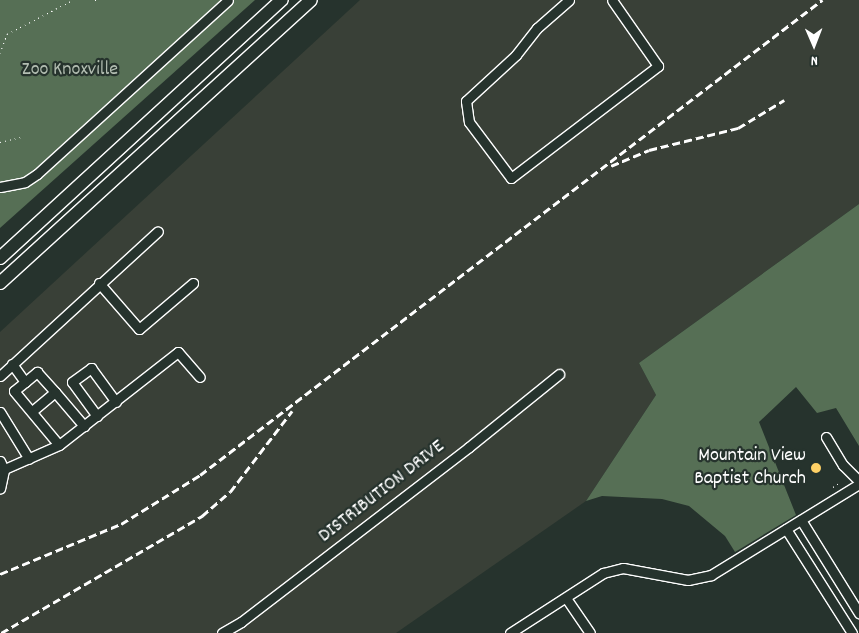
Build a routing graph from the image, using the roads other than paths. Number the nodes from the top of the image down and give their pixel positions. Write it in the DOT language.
graph roads {
  1 [pos="228,0"];
  2 [pos="282,0"];
  3 [pos="311,0"];
  4 [pos="569,0"];
  5 [pos="612,0"];
  6 [pos="0,187"];
  7 [pos="158,231"];
  8 [pos="0,258"];
  9 [pos="193,282"];
  10 [pos="0,283"];
  11 [pos="99,283"];
  12 [pos="12,364"];
  13 [pos="559,374"];
  14 [pos="0,376"];
  15 [pos="200,377"];
  16 [pos="25,382"];
  17 [pos="55,392"];
  18 [pos="116,402"];
  19 [pos="0,412"];
  20 [pos="32,412"];
  21 [pos="97,416"];
  22 [pos="3,425"];
  23 [pos="84,426"];
  24 [pos="826,438"];
  25 [pos="59,445"];
  26 [pos="29,459"];
  27 [pos="1,467"];
  28 [pos="859,482"];
  29 [pos="0,489"];
  30 [pos="801,520"];
  31 [pos="786,528"];
  32 [pos="566,598"];
  33 [pos="859,613"];
  34 [pos="222,633"];
  35 [pos="510,633"];
  36 [pos="590,633"];
  37 [pos="852,633"];
  1 -- 6 [label="street"];
  2 -- 8 [label="highway"];
  3 -- 10 [label="highway"];
  4 -- 5 [label="street"];
  7 -- 11 [label="street"];
  9 -- 11 [label="street"];
  11 -- 12 [label="street"];
  12 -- 14 [label="street"];
  12 -- 16 [label="street"];
  13 -- 34 [label="street, DISTRIBUTION DRIVE"];
  15 -- 18 [label="street"];
  16 -- 17 [label="street"];
  16 -- 20 [label="street"];
  17 -- 20 [label="street"];
  17 -- 23 [label="street"];
  18 -- 21 [label="street"];
  18 -- 21 [label="street"];
  19 -- 22 [label="street"];
  20 -- 25 [label="street"];
  21 -- 23 [label="street"];
  22 -- 26 [label="street"];
  23 -- 25 [label="street"];
  24 -- 28 [label="street"];
  25 -- 26 [label="street"];
  26 -- 27 [label="street"];
  27 -- 29 [label="street"];
  28 -- 30 [label="street"];
  30 -- 31 [label="street"];
  30 -- 33 [label="street"];
  31 -- 32 [label="street"];
  31 -- 37 [label="street"];
  32 -- 35 [label="street"];
  32 -- 36 [label="street"];
}
